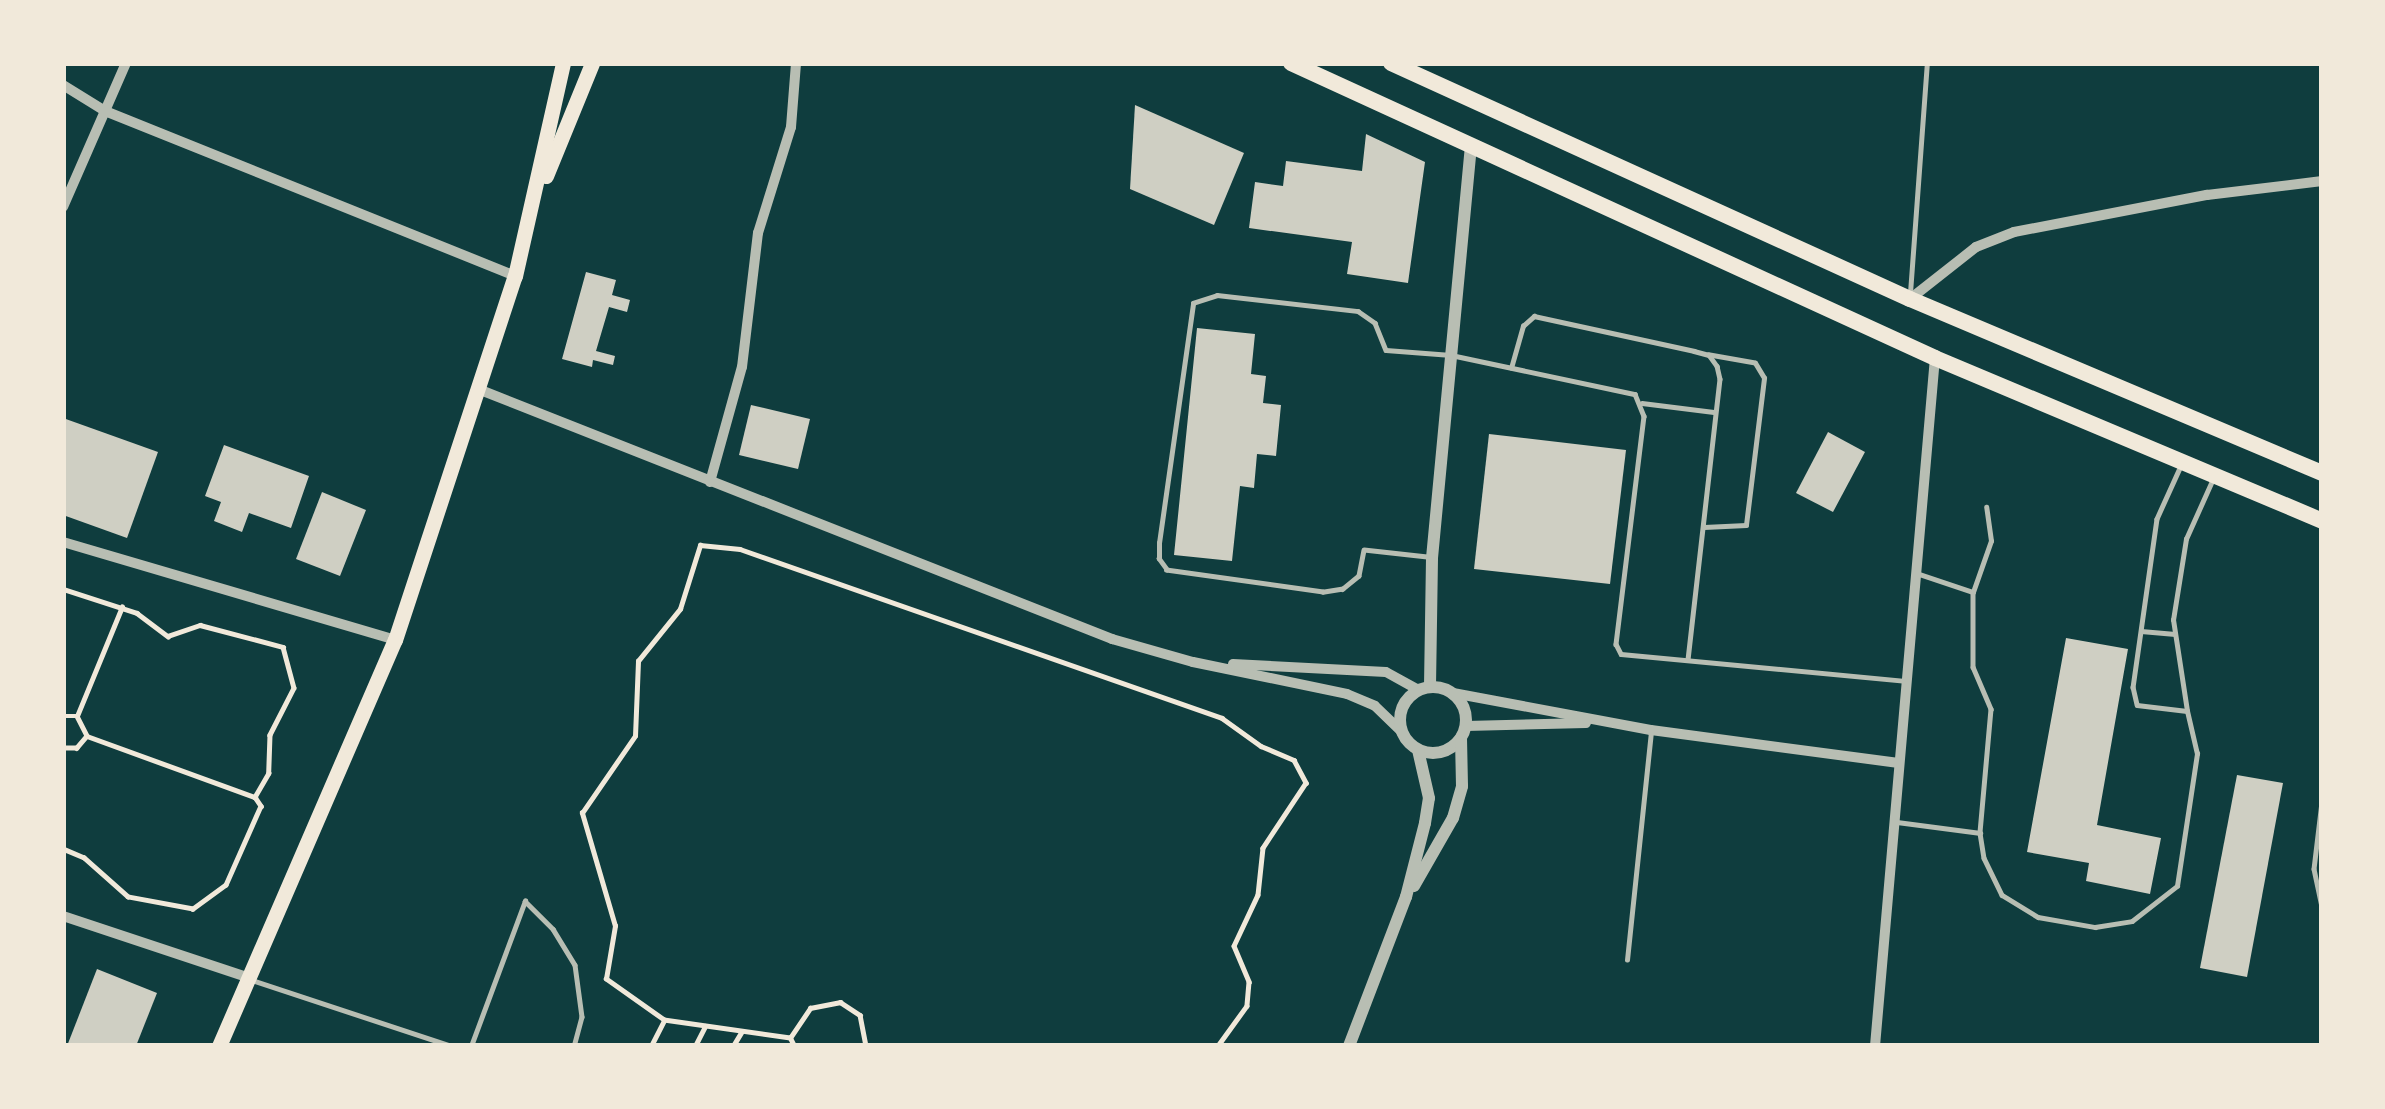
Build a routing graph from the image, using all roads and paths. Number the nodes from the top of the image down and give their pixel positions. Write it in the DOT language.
graph roads {
  1 [pos="126,63"];
  2 [pos="563,63"];
  3 [pos="592,63"];
  4 [pos="796,63"];
  5 [pos="1291,63"];
  6 [pos="1391,63"];
  7 [pos="1927,63"];
  8 [pos="63,85"];
  9 [pos="106,111"];
  10 [pos="1471,146"];
  11 [pos="2322,181"];
  12 [pos="63,207"];
  13 [pos="531,212"];
  14 [pos="514,276"];
  15 [pos="1910,298"];
  16 [pos="1451,355"];
  17 [pos="1709,355"];
  18 [pos="1935,358"];
  19 [pos="1511,368"];
  20 [pos="478,388"];
  21 [pos="1642,403"];
  22 [pos="1716,412"];
  23 [pos="2182,462"];
  24 [pos="2322,473"];
  25 [pos="2215,476"];
  26 [pos="710,482"];
  27 [pos="1986,507"];
  28 [pos="2322,521"];
  29 [pos="1704,527"];
  30 [pos="63,542"];
  31 [pos="1432,558"];
  32 [pos="1914,572"];
  33 [pos="63,589"];
  34 [pos="1973,592"];
  35 [pos="122,607"];
  36 [pos="2141,632"];
  37 [pos="2175,634"];
  38 [pos="395,640"];
  39 [pos="1688,661"];
  40 [pos="1193,662"];
  41 [pos="1905,681"];
  42 [pos="1424,688"];
  43 [pos="1453,693"];
  44 [pos="2187,711"];
  45 [pos="63,716"];
  46 [pos="77,716"];
  47 [pos="1608,723"];
  48 [pos="1651,730"];
  49 [pos="1402,732"];
  50 [pos="1464,732"];
  51 [pos="87,736"];
  52 [pos="63,748"];
  53 [pos="1418,750"];
  54 [pos="1897,764"];
  55 [pos="255,797"];
  56 [pos="2322,802"];
  57 [pos="1892,822"];
  58 [pos="1980,833"];
  59 [pos="63,849"];
  60 [pos="1406,897"];
  61 [pos="2322,907"];
  62 [pos="63,916"];
  63 [pos="1628,961"];
  64 [pos="249,978"];
  65 [pos="664,1020"];
  66 [pos="704,1026"];
  67 [pos="742,1031"];
  68 [pos="790,1038"];
  69 [pos="219,1046"];
  70 [pos="452,1046"];
  71 [pos="472,1046"];
  72 [pos="574,1046"];
  73 [pos="651,1046"];
  74 [pos="694,1046"];
  75 [pos="733,1046"];
  76 [pos="794,1046"];
  77 [pos="866,1046"];
  78 [pos="1218,1046"];
  79 [pos="1349,1046"];
  80 [pos="1876,1046"];
  1 -- 9 [label="street"];
  2 -- 13 [label="main road"];
  3 -- 13 [label="main road"];
  4 -- 26 [label="street"];
  5 -- 10 [label="main road"];
  6 -- 15 [label="main road"];
  7 -- 15 [label="lane"];
  8 -- 9 [label="street"];
  9 -- 12 [label="street"];
  9 -- 14 [label="street"];
  10 -- 16 [label="street"];
  10 -- 18 [label="main road"];
  11 -- 15 [label="street"];
  13 -- 14 [label="main road"];
  14 -- 20 [label="main road"];
  15 -- 24 [label="main road"];
  16 -- 19 [label="lane"];
  16 -- 31 [label="street"];
  16 -- 31 [label="lane"];
  17 -- 19 [label="lane"];
  17 -- 22 [label="lane"];
  17 -- 29 [label="lane"];
  18 -- 23 [label="main road"];
  18 -- 32 [label="street"];
  19 -- 21 [label="lane"];
  20 -- 26 [label="street"];
  20 -- 38 [label="main road"];
  21 -- 22 [label="lane"];
  21 -- 39 [label="lane"];
  22 -- 29 [label="lane"];
  23 -- 25 [label="main road"];
  23 -- 36 [label="lane"];
  25 -- 28 [label="main road"];
  25 -- 37 [label="lane"];
  26 -- 40 [label="street"];
  27 -- 34 [label="lane"];
  29 -- 39 [label="lane"];
  30 -- 38 [label="street"];
  31 -- 42 [label="street"];
  32 -- 34 [label="lane"];
  32 -- 41 [label="street"];
  33 -- 35 [label="path"];
  34 -- 58 [label="lane"];
  35 -- 46 [label="path"];
  35 -- 55 [label="path"];
  36 -- 37 [label="lane"];
  36 -- 44 [label="lane"];
  37 -- 44 [label="lane"];
  38 -- 64 [label="main road"];
  39 -- 41 [label="lane"];
  40 -- 42 [label="street"];
  40 -- 49 [label="street"];
  41 -- 54 [label="street"];
  42 -- 43 [label="street"];
  42 -- 49 [label="street"];
  43 -- 47 [label="street"];
  43 -- 50 [label="street"];
  44 -- 58 [label="lane"];
  45 -- 46 [label="path"];
  46 -- 51 [label="path"];
  47 -- 48 [label="street"];
  47 -- 50 [label="street"];
  48 -- 54 [label="street"];
  48 -- 63 [label="lane"];
  49 -- 53 [label="street"];
  50 -- 53 [label="street"];
  50 -- 60 [label="street"];
  51 -- 52 [label="path"];
  51 -- 55 [label="path"];
  53 -- 60 [label="street"];
  54 -- 57 [label="street"];
  55 -- 59 [label="path"];
  56 -- 61 [label="lane"];
  57 -- 58 [label="lane"];
  57 -- 80 [label="street"];
  60 -- 79 [label="street"];
  62 -- 64 [label="street"];
  64 -- 69 [label="main road"];
  64 -- 70 [label="lane"];
  65 -- 66 [label="path"];
  65 -- 73 [label="path"];
  65 -- 78 [label="path"];
  66 -- 67 [label="path"];
  66 -- 74 [label="path"];
  67 -- 68 [label="path"];
  67 -- 75 [label="path"];
  68 -- 76 [label="path"];
  68 -- 77 [label="path"];
  71 -- 72 [label="lane"];
}
